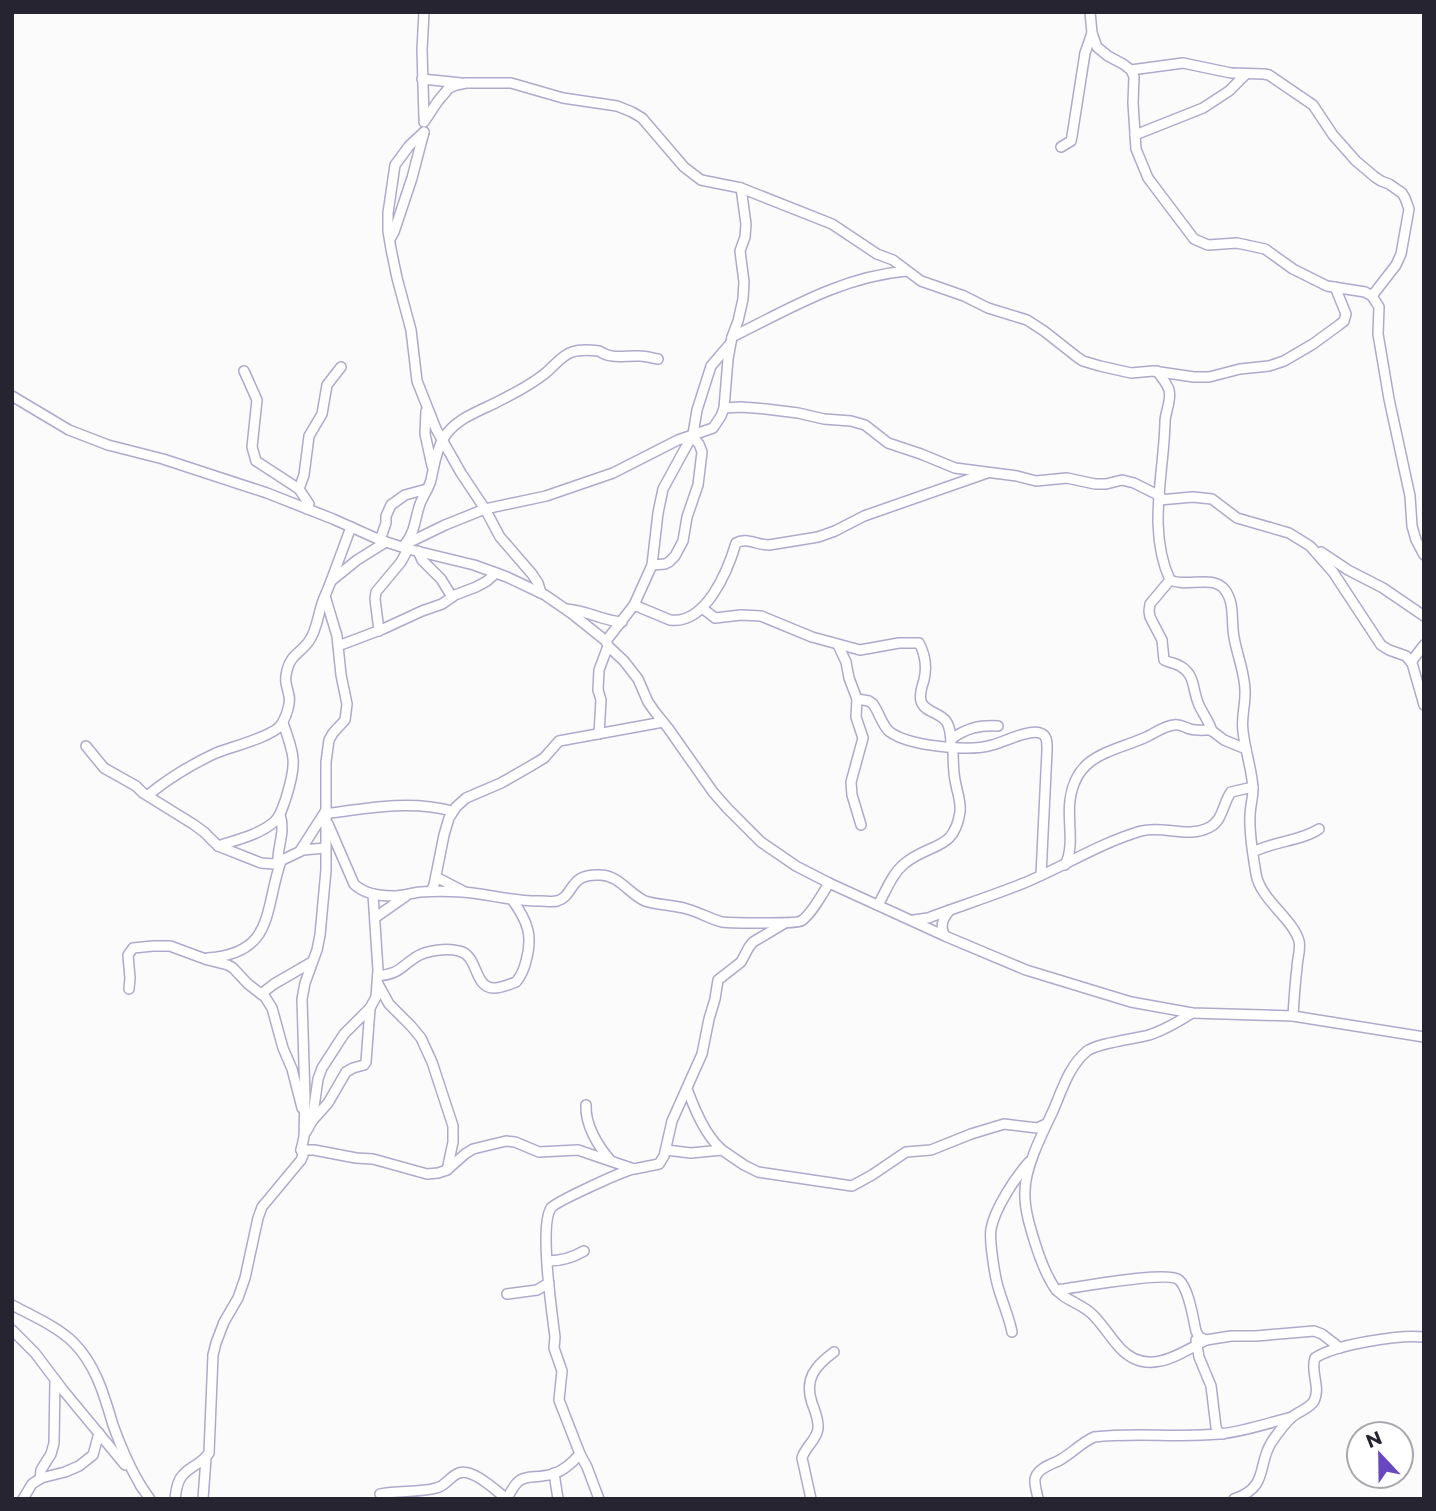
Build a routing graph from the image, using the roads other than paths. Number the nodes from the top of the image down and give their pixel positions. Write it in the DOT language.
graph roads {
  1 [pos="424,12"];
  2 [pos="1090,12"];
  3 [pos="1091,33"];
  4 [pos="1131,70"];
  5 [pos="1246,74"];
  6 [pos="422,79"];
  7 [pos="463,84"];
  8 [pos="424,127"];
  9 [pos="1135,135"];
  10 [pos="1061,147"];
  11 [pos="741,188"];
  12 [pos="390,240"];
  13 [pos="906,271"];
  14 [pos="1335,287"];
  15 [pos="1372,296"];
  16 [pos="732,340"];
  17 [pos="658,359"];
  18 [pos="341,367"];
  19 [pos="244,371"];
  20 [pos="1157,371"];
  21 [pos="12,396"];
  22 [pos="426,406"];
  23 [pos="724,408"];
  24 [pos="693,435"];
  25 [pos="442,440"];
  26 [pos="432,468"];
  27 [pos="989,472"];
  28 [pos="299,489"];
  29 [pos="427,489"];
  30 [pos="1159,498"];
  31 [pos="307,509"];
  32 [pos="485,509"];
  33 [pos="351,527"];
  34 [pos="383,541"];
  35 [pos="1310,546"];
  36 [pos="409,547"];
  37 [pos="1424,555"];
  38 [pos="652,565"];
  39 [pos="496,573"];
  40 [pos="1170,580"];
  41 [pos="331,581"];
  42 [pos="541,593"];
  43 [pos="325,596"];
  44 [pos="452,597"];
  45 [pos="634,605"];
  46 [pos="702,608"];
  47 [pos="566,609"];
  48 [pos="1424,617"];
  49 [pos="622,622"];
  50 [pos="379,631"];
  51 [pos="607,643"];
  52 [pos="838,645"];
  53 [pos="1424,645"];
  54 [pos="338,646"];
  55 [pos="1411,662"];
  56 [pos="1421,690"];
  57 [pos="858,699"];
  58 [pos="1424,705"];
  59 [pos="663,722"];
  60 [pos="283,723"];
  61 [pos="998,726"];
  62 [pos="1212,731"];
  63 [pos="599,734"];
  64 [pos="952,745"];
  65 [pos="86,746"];
  66 [pos="1246,749"];
  67 [pos="1253,787"];
  68 [pos="148,795"];
  69 [pos="452,811"];
  70 [pos="325,814"];
  71 [pos="280,815"];
  72 [pos="861,825"];
  73 [pos="1320,829"];
  74 [pos="218,846"];
  75 [pos="325,848"];
  76 [pos="300,851"];
  77 [pos="1253,852"];
  78 [pos="279,862"];
  79 [pos="1065,865"];
  80 [pos="1041,875"];
  81 [pos="436,877"];
  82 [pos="829,883"];
  83 [pos="431,891"];
  84 [pos="464,892"];
  85 [pos="410,893"];
  86 [pos="373,894"];
  87 [pos="513,901"];
  88 [pos="878,905"];
  89 [pos="950,910"];
  90 [pos="376,917"];
  91 [pos="912,921"];
  92 [pos="785,923"];
  93 [pos="944,936"];
  94 [pos="246,949"];
  95 [pos="202,959"];
  96 [pos="313,961"];
  97 [pos="236,971"];
  98 [pos="378,980"];
  99 [pos="129,989"];
  100 [pos="258,992"];
  101 [pos="370,1009"];
  102 [pos="1192,1013"];
  103 [pos="1293,1016"];
  104 [pos="1424,1037"];
  105 [pos="687,1089"];
  106 [pos="586,1105"];
  107 [pos="308,1119"];
  108 [pos="1046,1124"];
  109 [pos="301,1150"];
  110 [pos="666,1150"];
  111 [pos="722,1150"];
  112 [pos="1034,1155"];
  113 [pos="613,1163"];
  114 [pos="634,1169"];
  115 [pos="447,1170"];
  116 [pos="584,1251"];
  117 [pos="548,1261"];
  118 [pos="550,1283"];
  119 [pos="1056,1290"];
  120 [pos="507,1294"];
  121 [pos="12,1305"];
  122 [pos="12,1330"];
  123 [pos="1196,1331"];
  124 [pos="1012,1332"];
  125 [pos="1424,1337"];
  126 [pos="1206,1340"];
  127 [pos="1197,1345"];
  128 [pos="1340,1348"];
  129 [pos="834,1352"];
  130 [pos="55,1380"];
  131 [pos="1292,1417"];
  132 [pos="1259,1427"];
  133 [pos="99,1433"];
  134 [pos="1222,1434"];
  135 [pos="1270,1445"];
  136 [pos="580,1454"];
  137 [pos="206,1458"];
  138 [pos="554,1473"];
  139 [pos="40,1479"];
  140 [pos="144,1489"];
  141 [pos="380,1494"];
  142 [pos="23,1499"];
  143 [pos="150,1499"];
  144 [pos="175,1499"];
  145 [pos="203,1499"];
  146 [pos="558,1499"];
  147 [pos="599,1499"];
  148 [pos="811,1499"];
  149 [pos="1038,1499"];
  150 [pos="1234,1499"];
  1 -- 6 [label="street"];
  2 -- 3 [label="street"];
  3 -- 4 [label="street"];
  3 -- 10 [label="street"];
  4 -- 5 [label="street"];
  4 -- 9 [label="street"];
  5 -- 9 [label="street"];
  5 -- 15 [label="street"];
  6 -- 7 [label="street"];
  6 -- 8 [label="street"];
  7 -- 8 [label="street"];
  7 -- 11 [label="street"];
  8 -- 12 [label="street"];
  8 -- 12 [label="street"];
  9 -- 14 [label="street"];
  11 -- 13 [label="street"];
  11 -- 16 [label="street"];
  12 -- 22 [label="street"];
  13 -- 16 [label="street"];
  13 -- 20 [label="street"];
  14 -- 15 [label="street"];
  14 -- 20 [label="street"];
  15 -- 37 [label="street"];
  16 -- 23 [label="street"];
  16 -- 24 [label="street"];
  17 -- 25 [label="street"];
  18 -- 28 [label="street"];
  19 -- 28 [label="street"];
  20 -- 30 [label="street"];
  21 -- 31 [label="street"];
  22 -- 25 [label="street"];
  22 -- 26 [label="street"];
  23 -- 24 [label="street"];
  23 -- 27 [label="street"];
  24 -- 32 [label="street"];
  24 -- 38 [label="street"];
  24 -- 38 [label="street"];
  25 -- 26 [label="street"];
  25 -- 32 [label="street"];
  26 -- 29 [label="street"];
  27 -- 30 [label="street"];
  27 -- 46 [label="street"];
  28 -- 31 [label="street"];
  29 -- 34 [label="street"];
  29 -- 36 [label="street"];
  30 -- 35 [label="street"];
  30 -- 40 [label="street"];
  31 -- 33 [label="street"];
  32 -- 36 [label="street"];
  32 -- 42 [label="street"];
  33 -- 34 [label="street"];
  33 -- 41 [label="street"];
  34 -- 36 [label="street"];
  34 -- 41 [label="street"];
  35 -- 48 [label="street"];
  35 -- 55 [label="street"];
  36 -- 39 [label="street"];
  36 -- 44 [label="street"];
  36 -- 50 [label="street"];
  38 -- 45 [label="street"];
  39 -- 42 [label="street"];
  39 -- 44 [label="street"];
  40 -- 62 [label="street"];
  40 -- 66 [label="street"];
  41 -- 43 [label="street"];
  42 -- 47 [label="street"];
  43 -- 54 [label="street"];
  43 -- 60 [label="street"];
  44 -- 50 [label="street"];
  45 -- 46 [label="street"];
  45 -- 49 [label="street"];
  46 -- 52 [label="street"];
  47 -- 49 [label="street"];
  47 -- 51 [label="street"];
  49 -- 51 [label="street"];
  50 -- 54 [label="street"];
  51 -- 59 [label="street"];
  51 -- 63 [label="street"];
  52 -- 57 [label="street"];
  52 -- 64 [label="street"];
  53 -- 55 [label="street"];
  54 -- 70 [label="street"];
  55 -- 56 [label="street"];
  56 -- 58 [label="street"];
  57 -- 64 [label="street"];
  57 -- 72 [label="street"];
  59 -- 63 [label="street"];
  59 -- 82 [label="street"];
  60 -- 68 [label="street"];
  60 -- 71 [label="street"];
  61 -- 64 [label="street"];
  62 -- 66 [label="street"];
  62 -- 79 [label="street"];
  63 -- 69 [label="street"];
  64 -- 80 [label="street"];
  64 -- 88 [label="street"];
  65 -- 68 [label="street"];
  66 -- 67 [label="street"];
  67 -- 77 [label="street"];
  67 -- 79 [label="street"];
  68 -- 74 [label="street"];
  69 -- 70 [label="street"];
  69 -- 81 [label="street"];
  70 -- 75 [label="street"];
  70 -- 76 [label="street"];
  70 -- 86 [label="street"];
  71 -- 74 [label="street"];
  71 -- 78 [label="street"];
  73 -- 77 [label="street"];
  74 -- 78 [label="street"];
  75 -- 76 [label="street"];
  75 -- 96 [label="street"];
  76 -- 78 [label="street"];
  77 -- 103 [label="street"];
  78 -- 94 [label="street"];
  79 -- 80 [label="street"];
  80 -- 89 [label="street"];
  81 -- 83 [label="street"];
  81 -- 84 [label="street"];
  82 -- 88 [label="street"];
  82 -- 92 [label="street"];
  83 -- 84 [label="street"];
  83 -- 85 [label="street"];
  84 -- 87 [label="street"];
  85 -- 86 [label="street"];
  85 -- 90 [label="street"];
  86 -- 90 [label="street"];
  87 -- 92 [label="street"];
  87 -- 98 [label="street"];
  88 -- 91 [label="street"];
  89 -- 91 [label="street"];
  89 -- 93 [label="street"];
  90 -- 98 [label="street"];
  91 -- 93 [label="street"];
  92 -- 105 [label="street"];
  93 -- 102 [label="street"];
  94 -- 95 [label="street"];
  94 -- 97 [label="street"];
  95 -- 97 [label="street"];
  95 -- 99 [label="street"];
  96 -- 100 [label="street"];
  96 -- 107 [label="street"];
  97 -- 100 [label="street"];
  98 -- 101 [label="street"];
  98 -- 115 [label="street"];
  100 -- 107 [label="street"];
  101 -- 107 [label="street"];
  101 -- 107 [label="street"];
  102 -- 103 [label="street"];
  102 -- 108 [label="street"];
  103 -- 104 [label="street"];
  105 -- 110 [label="street"];
  105 -- 111 [label="street"];
  106 -- 113 [label="street"];
  107 -- 109 [label="street"];
  108 -- 111 [label="street"];
  108 -- 112 [label="street"];
  109 -- 115 [label="street"];
  109 -- 137 [label="street"];
  110 -- 111 [label="street"];
  110 -- 114 [label="street"];
  112 -- 119 [label="street"];
  112 -- 124 [label="street"];
  113 -- 114 [label="street"];
  113 -- 115 [label="street"];
  114 -- 117 [label="street"];
  116 -- 117 [label="street"];
  117 -- 118 [label="street"];
  118 -- 120 [label="street"];
  118 -- 136 [label="street"];
  119 -- 123 [label="street"];
  119 -- 127 [label="street"];
  121 -- 140 [label="street"];
  122 -- 130 [label="street"];
  123 -- 126 [label="street"];
  123 -- 127 [label="street"];
  125 -- 128 [label="street"];
  126 -- 127 [label="street"];
  126 -- 128 [label="street"];
  127 -- 134 [label="street"];
  128 -- 131 [label="street"];
  129 -- 148 [label="street"];
  130 -- 133 [label="street"];
  130 -- 139 [label="street"];
  131 -- 132 [label="street"];
  131 -- 134 [label="street"];
  131 -- 135 [label="street"];
  132 -- 134 [label="street"];
  132 -- 135 [label="street"];
  133 -- 139 [label="street"];
  133 -- 140 [label="street"];
  134 -- 149 [label="street"];
  135 -- 150 [label="street"];
  136 -- 138 [label="street"];
  136 -- 147 [label="street"];
  137 -- 144 [label="street"];
  137 -- 145 [label="street"];
  138 -- 141 [label="street"];
  138 -- 146 [label="street"];
  139 -- 142 [label="street"];
  140 -- 143 [label="street"];
}
